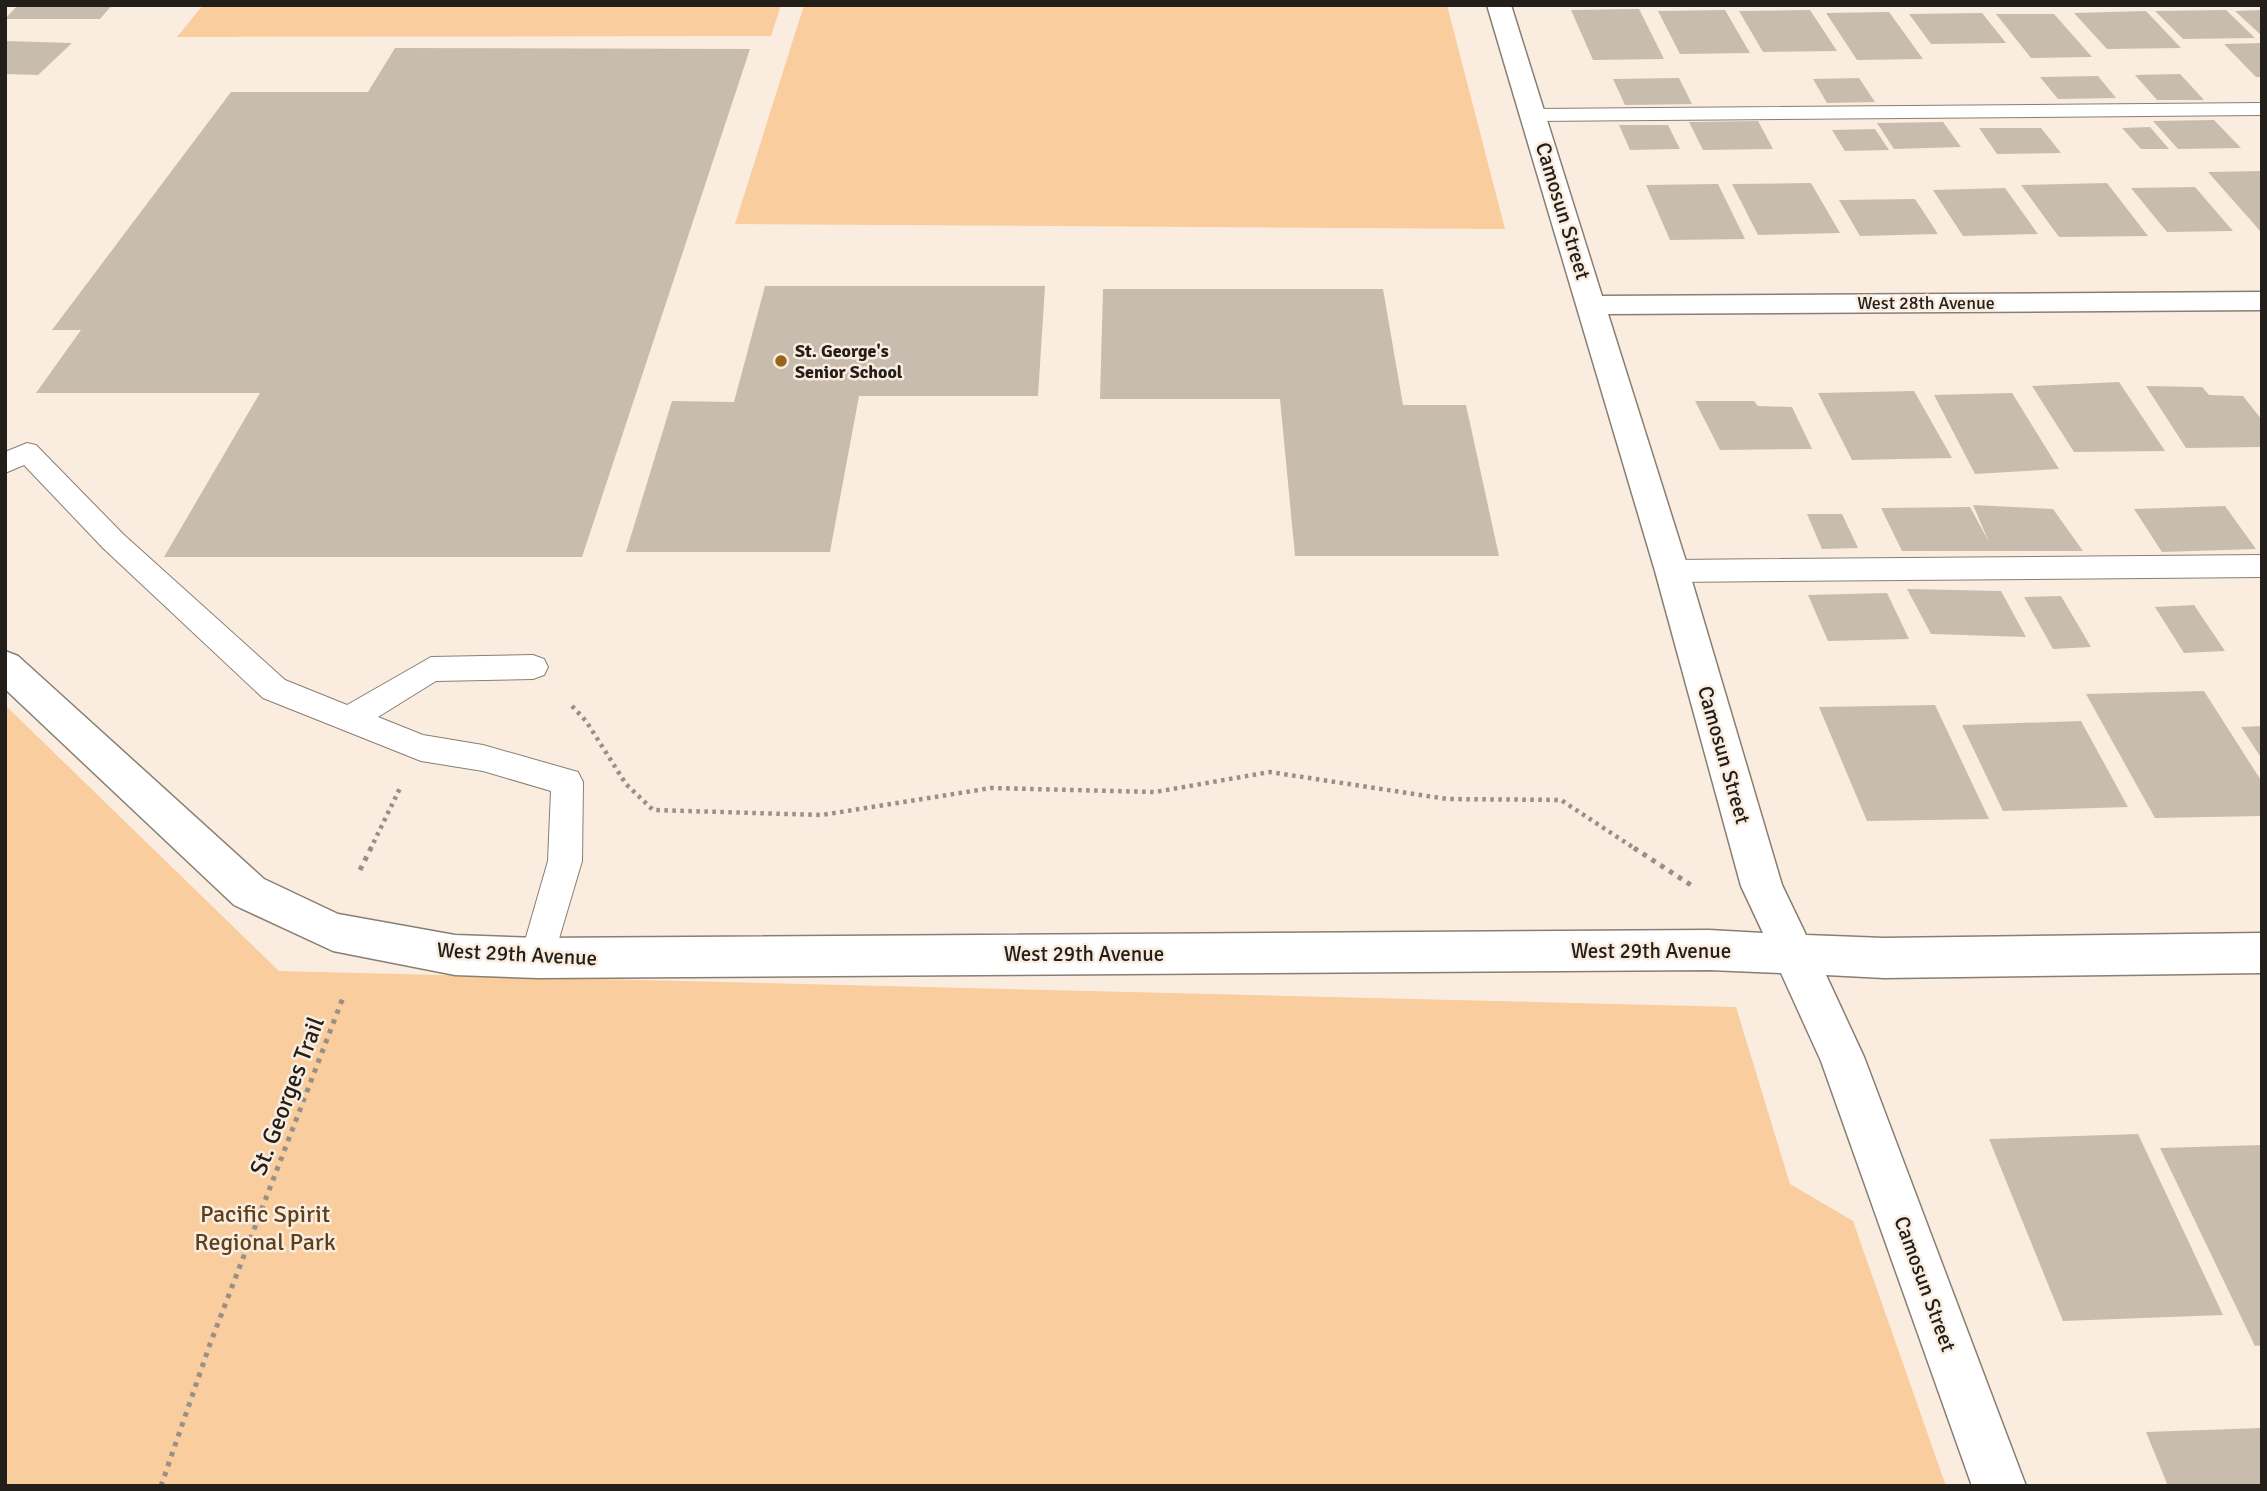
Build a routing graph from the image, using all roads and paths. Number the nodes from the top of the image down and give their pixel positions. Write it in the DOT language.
graph roads {
  1 [pos="1499,5"];
  2 [pos="2262,109"];
  3 [pos="1534,115"];
  4 [pos="2262,301"];
  5 [pos="1590,305"];
  6 [pos="5,464"];
  7 [pos="2262,566"];
  8 [pos="1672,571"];
  9 [pos="5,666"];
  10 [pos="533,667"];
  11 [pos="572,706"];
  12 [pos="350,719"];
  13 [pos="405,778"];
  14 [pos="360,870"];
  15 [pos="1691,885"];
  16 [pos="2262,953"];
  17 [pos="1793,954"];
  18 [pos="538,958"];
  19 [pos="344,995"];
  20 [pos="161,1486"];
  21 [pos="1999,1486"];
  1 -- 3 [label="street, Camosun Street"];
  2 -- 3 [label="lane"];
  3 -- 5 [label="street, Camosun Street"];
  4 -- 5 [label="street, West 28th Avenue"];
  5 -- 8 [label="street, Camosun Street"];
  6 -- 12 [label="lane"];
  7 -- 8 [label="lane"];
  8 -- 17 [label="street, Camosun Street"];
  9 -- 18 [label="street, West 29th Avenue"];
  10 -- 12 [label="lane"];
  11 -- 15 [label="path"];
  12 -- 18 [label="lane"];
  13 -- 14 [label="path"];
  16 -- 17 [label="street, West 29th Avenue"];
  17 -- 18 [label="street, West 29th Avenue"];
  17 -- 21 [label="street, Camosun Street"];
  19 -- 20 [label="path, St. Georges Trail"];
}
